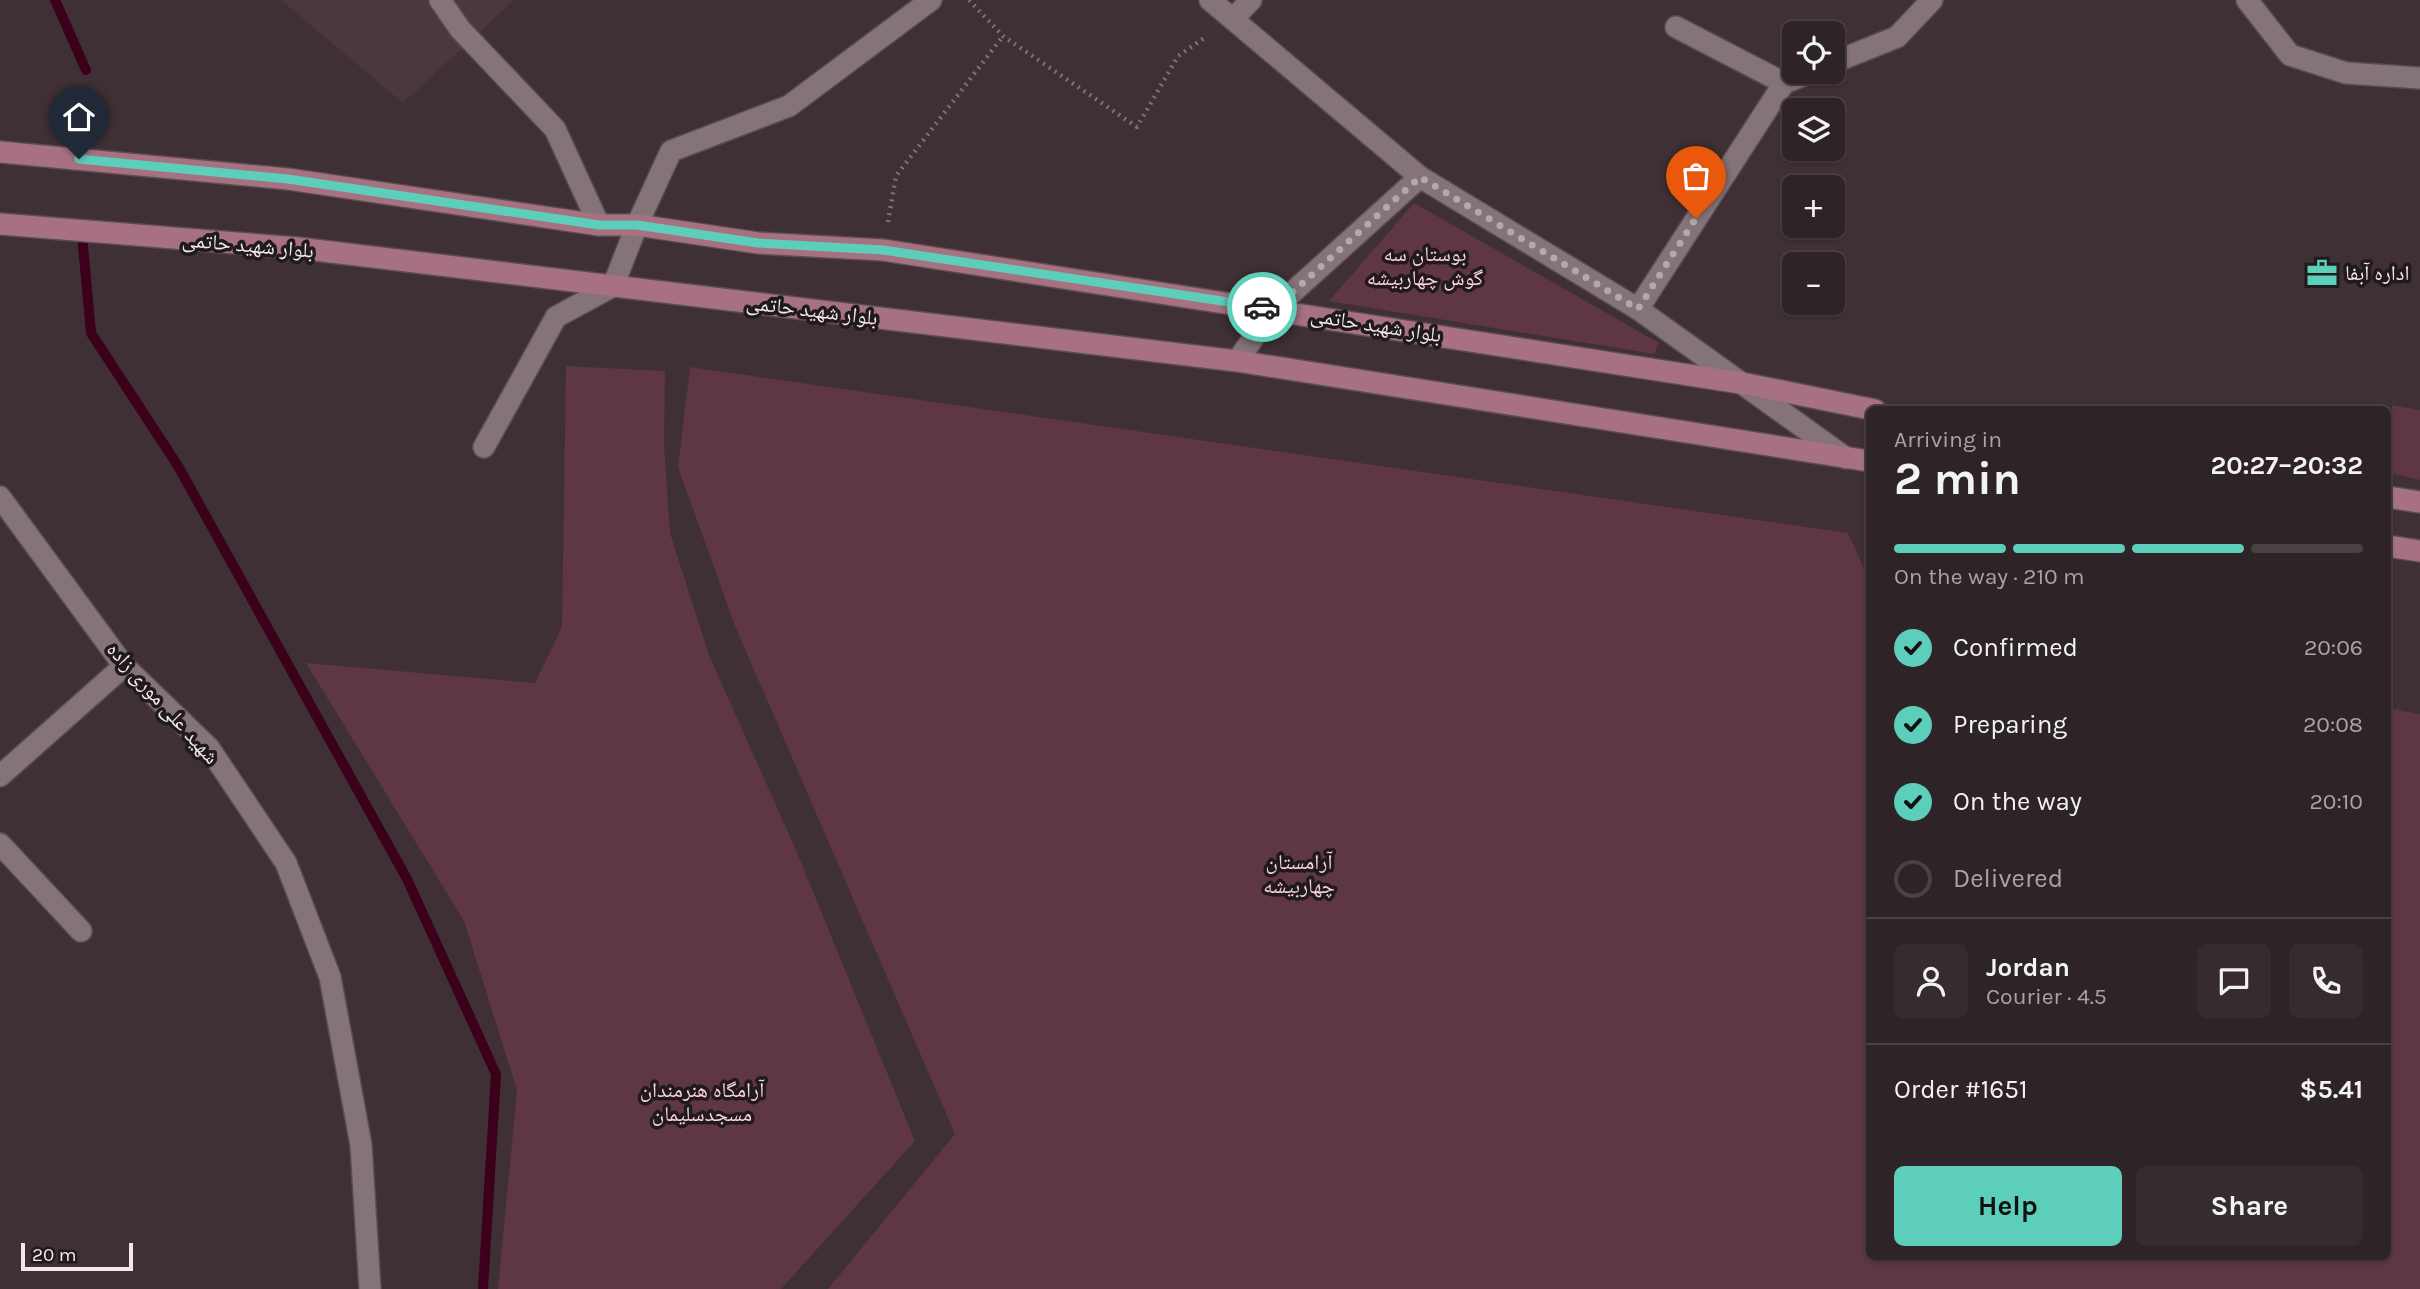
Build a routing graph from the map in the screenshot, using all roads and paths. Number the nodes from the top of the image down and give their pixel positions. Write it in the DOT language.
graph roads {
  1 [pos="440,0"];
  2 [pos="931,0"];
  3 [pos="970,0"];
  4 [pos="1210,0"];
  5 [pos="1251,0"];
  6 [pos="1932,0"];
  7 [pos="2247,0"];
  8 [pos="1233,19"];
  9 [pos="1676,27"];
  10 [pos="1003,36"];
  11 [pos="1845,58"];
  12 [pos="2420,78"];
  13 [pos="1782,82"];
  14 [pos="1783,84"];
  15 [pos="0,152"];
  16 [pos="1420,177"];
  17 [pos="0,224"];
  18 [pos="599,225"];
  19 [pos="637,225"];
  20 [pos="883,250"];
  21 [pos="613,286"];
  22 [pos="1274,309"];
  23 [pos="1638,309"];
  24 [pos="1237,361"];
  25 [pos="1747,384"];
  26 [pos="1866,408"];
  27 [pos="484,447"];
  28 [pos="1846,458"];
  29 [pos="1866,461"];
  30 [pos="0,497"];
  31 [pos="2391,498"];
  32 [pos="2420,502"];
  33 [pos="2391,547"];
  34 [pos="2420,551"];
  35 [pos="124,666"];
  36 [pos="0,776"];
  37 [pos="0,844"];
  38 [pos="81,931"];
  39 [pos="370,1289"];
  1 -- 18 [label="street"];
  2 -- 19 [label="street"];
  3 -- 10 [label="path"];
  4 -- 8 [label="street"];
  5 -- 8 [label="street"];
  6 -- 11 [label="street"];
  7 -- 12 [label="street"];
  8 -- 10 [label="path"];
  8 -- 16 [label="street"];
  9 -- 13 [label="street"];
  10 -- 20 [label="path"];
  14 -- 23 [label="street"];
  15 -- 18 [label="main road, بلوار شهید حاتمی"];
  16 -- 22 [label="street"];
  16 -- 23 [label="street"];
  17 -- 21 [label="main road, بلوار شهید حاتمی"];
  18 -- 19 [label="main road, بلوار شهید حاتمی"];
  19 -- 20 [label="main road, بلوار شهید حاتمی"];
  19 -- 21 [label="street"];
  20 -- 22 [label="main road, بلوار شهید حاتمی"];
  21 -- 24 [label="main road, بلوار شهید حاتمی"];
  21 -- 27 [label="street"];
  22 -- 24 [label="street"];
  22 -- 25 [label="main road, بلوار شهید حاتمی"];
  23 -- 25 [label="street"];
  24 -- 28 [label="main road, بلوار شهید حاتمی"];
  25 -- 26 [label="main road, بلوار شهید حاتمی"];
  25 -- 28 [label="street"];
  28 -- 29 [label="main road, بلوار شهید حاتمی"];
  30 -- 35 [label="street, شهید علی موری زاده"];
  31 -- 32 [label="main road"];
  33 -- 34 [label="main road"];
  35 -- 36 [label="street"];
  35 -- 39 [label="street, شهید علی موری زاده"];
  37 -- 38 [label="street"];
}
